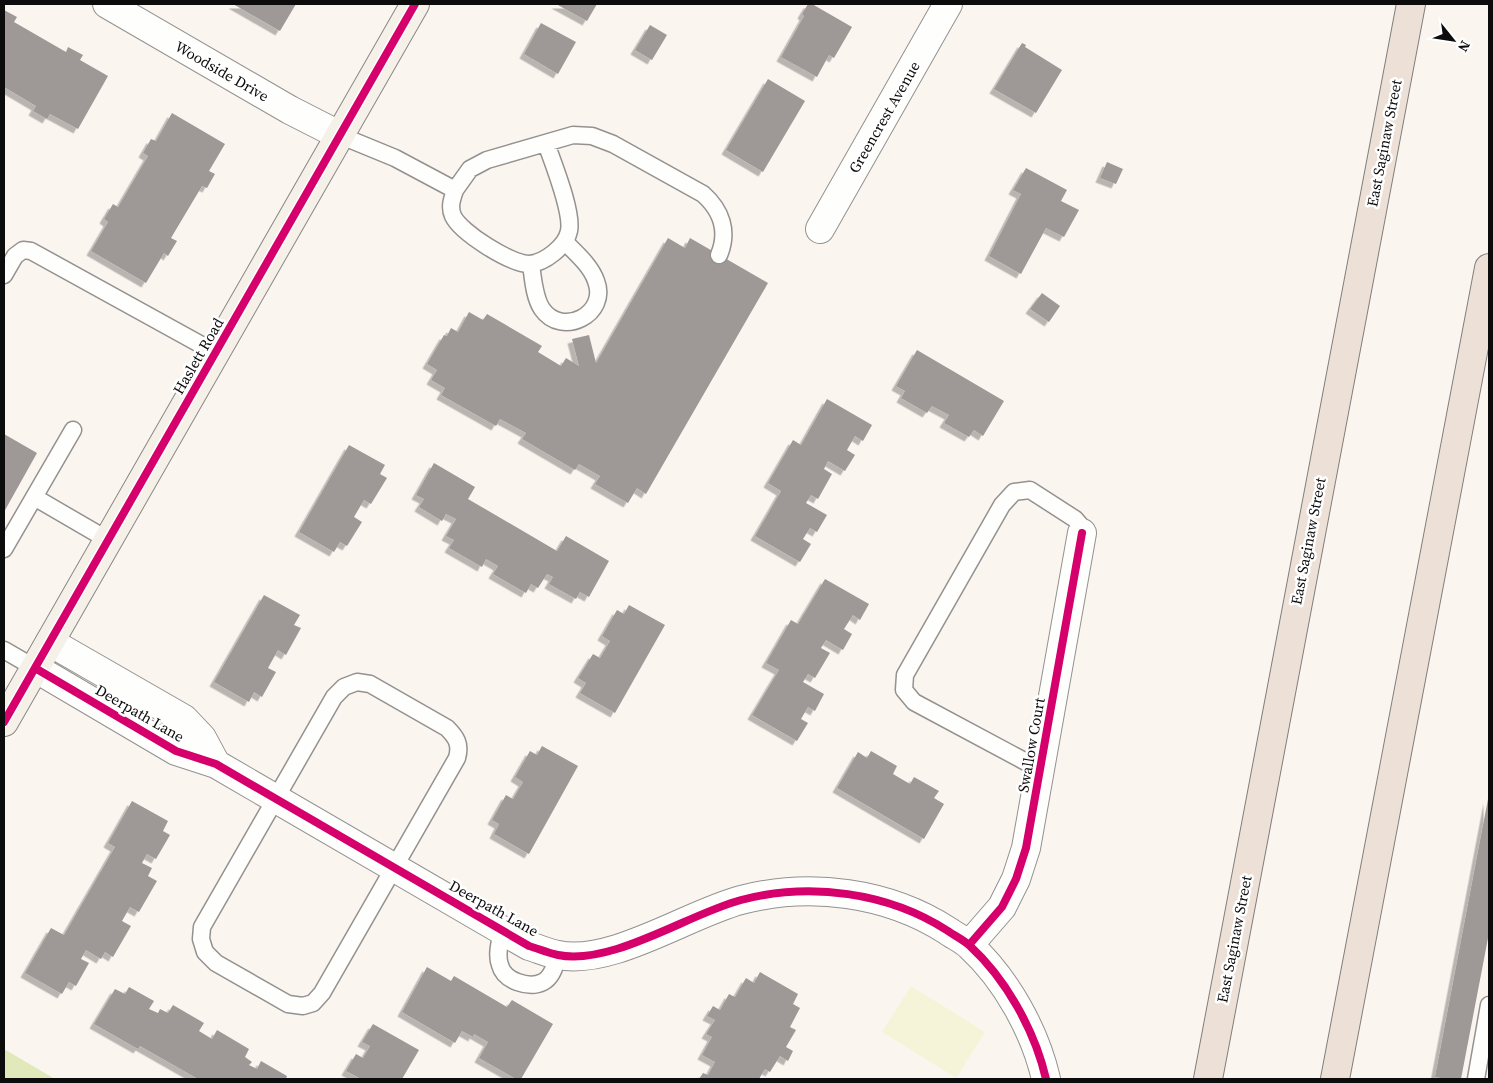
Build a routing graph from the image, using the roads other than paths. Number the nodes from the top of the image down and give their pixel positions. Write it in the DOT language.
graph roads {
  1 [pos="107,4"];
  2 [pos="415,4"];
  3 [pos="948,4"];
  4 [pos="1411,4"];
  5 [pos="339,135"];
  6 [pos="546,143"];
  7 [pos="454,190"];
  8 [pos="820,229"];
  9 [pos="565,242"];
  10 [pos="720,255"];
  11 [pos="531,264"];
  12 [pos="1489,268"];
  13 [pos="4,275"];
  14 [pos="216,353"];
  15 [pos="73,430"];
  16 [pos="34,497"];
  17 [pos="1082,534"];
  18 [pos="108,540"];
  19 [pos="4,549"];
  20 [pos="50,642"];
  21 [pos="4,650"];
  22 [pos="35,668"];
  23 [pos="4,722"];
  24 [pos="216,764"];
  25 [pos="1041,770"];
  26 [pos="275,799"];
  27 [pos="394,866"];
  28 [pos="502,930"];
  29 [pos="969,945"];
  30 [pos="559,955"];
  31 [pos="1489,1004"];
  32 [pos="1046,1079"];
  33 [pos="1208,1079"];
  34 [pos="1335,1079"];
  35 [pos="1476,1079"];
  1 -- 5 [label="street, Woodside Drive"];
  2 -- 5 [label="main road, Haslett Road"];
  3 -- 8 [label="street, Greencrest Avenue"];
  4 -- 33 [label="main road, East Saginaw Street"];
  5 -- 7 [label="lane"];
  5 -- 14 [label="main road, Haslett Road"];
  6 -- 7 [label="lane"];
  6 -- 9 [label="lane"];
  6 -- 10 [label="lane"];
  7 -- 11 [label="lane"];
  9 -- 11 [label="lane"];
  9 -- 11 [label="lane"];
  12 -- 34 [label="main road"];
  13 -- 14 [label="lane"];
  14 -- 18 [label="main road, Haslett Road"];
  15 -- 16 [label="lane"];
  16 -- 18 [label="lane"];
  16 -- 19 [label="lane"];
  17 -- 25 [label="street, Swallow Court"];
  17 -- 25 [label="lane"];
  18 -- 20 [label="main road, Haslett Road"];
  20 -- 22 [label="main road, Haslett Road"];
  20 -- 24 [label="street, Deerpath Lane"];
  21 -- 22 [label="lane"];
  22 -- 23 [label="main road, Haslett Road"];
  22 -- 24 [label="street, Deerpath Lane"];
  24 -- 26 [label="street, Deerpath Lane"];
  25 -- 29 [label="street, Swallow Court"];
  26 -- 27 [label="street, Deerpath Lane"];
  26 -- 27 [label="lane"];
  26 -- 27 [label="lane"];
  27 -- 28 [label="street, Deerpath Lane"];
  28 -- 30 [label="street, Deerpath Lane"];
  28 -- 30 [label="lane"];
  29 -- 30 [label="street, Deerpath Lane"];
  29 -- 32 [label="street, Deerpath Lane"];
  31 -- 35 [label="lane"];
}
